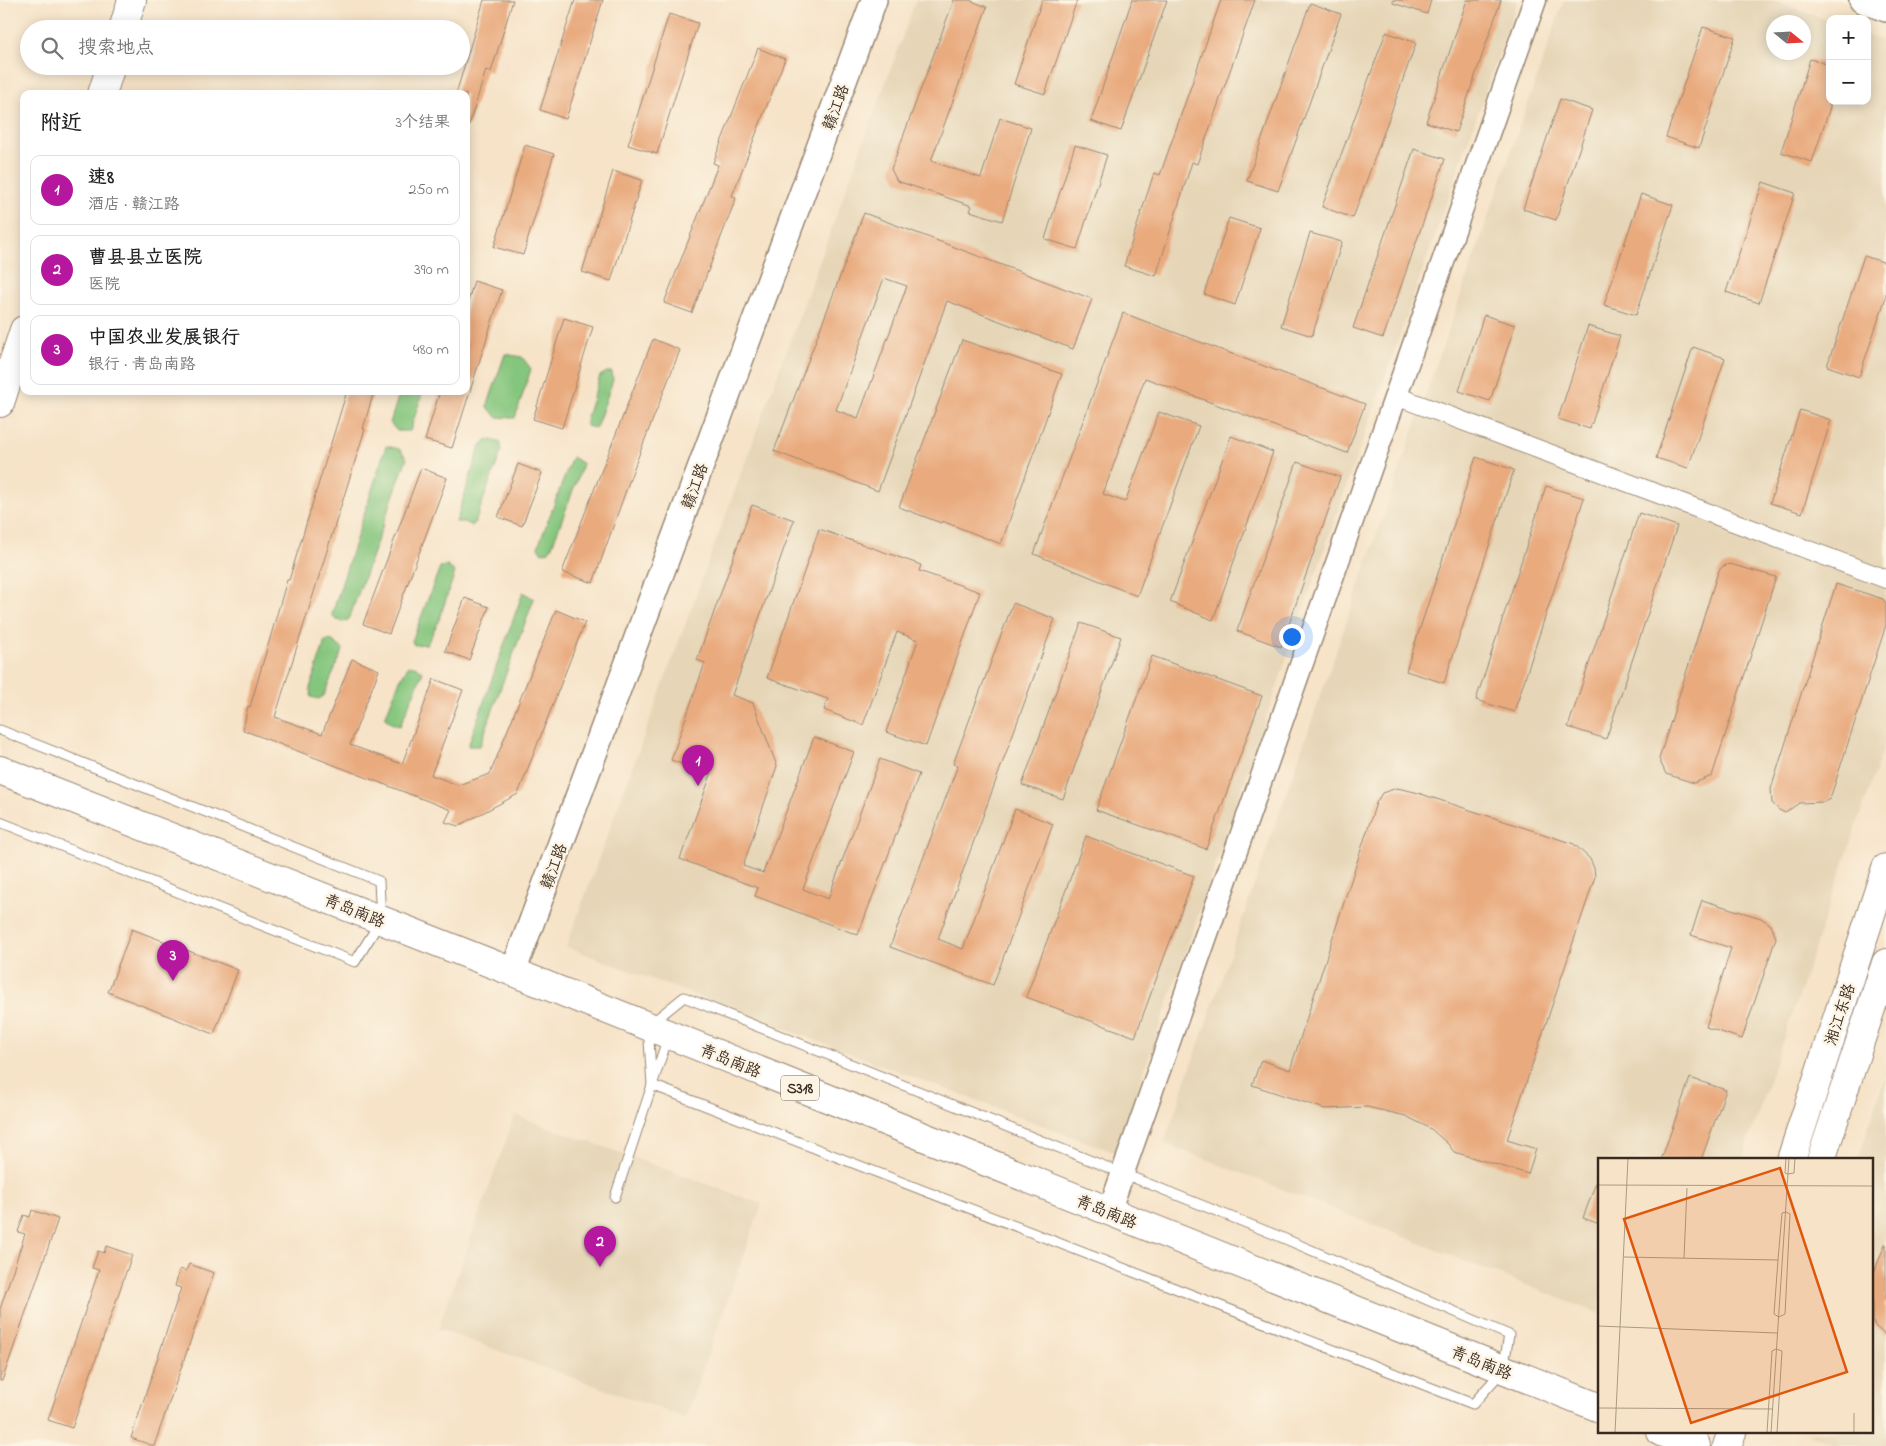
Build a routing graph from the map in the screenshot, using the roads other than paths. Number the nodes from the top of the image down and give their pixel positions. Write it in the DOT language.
graph roads {
  1 [pos="132,0"];
  2 [pos="874,0"];
  3 [pos="1536,0"];
  4 [pos="1862,0"];
  5 [pos="1886,9"];
  6 [pos="126,20"];
  7 [pos="108,75"];
  8 [pos="103,90"];
  9 [pos="20,342"];
  10 [pos="1396,396"];
  11 [pos="0,403"];
  12 [pos="1886,579"];
  13 [pos="0,730"];
  14 [pos="0,770"];
  15 [pos="0,822"];
  16 [pos="1886,868"];
  17 [pos="381,920"];
  18 [pos="1886,963"];
  19 [pos="513,972"];
  20 [pos="659,1030"];
  21 [pos="652,1085"];
  22 [pos="1793,1158"];
  23 [pos="1822,1158"];
  24 [pos="1122,1174"];
  25 [pos="615,1197"];
  26 [pos="1108,1212"];
  27 [pos="1503,1370"];
  28 [pos="1598,1407"];
  29 [pos="1666,1434"];
  30 [pos="1702,1434"];
  31 [pos="1731,1434"];
  32 [pos="1697,1446"];
  33 [pos="1727,1446"];
  1 -- 6 [label="main road"];
  2 -- 19 [label="main road, 赣江路"];
  3 -- 10 [label="street"];
  4 -- 5 [label="main road"];
  7 -- 8 [label="main road"];
  9 -- 11 [label="main road"];
  10 -- 12 [label="street"];
  10 -- 24 [label="street"];
  13 -- 17 [label="lane"];
  14 -- 17 [label="main road, 青岛南路 / S318"];
  15 -- 17 [label="lane"];
  16 -- 22 [label="main road, 湘江东路"];
  17 -- 19 [label="main road, 青岛南路 / S318"];
  18 -- 23 [label="main road, 湘江东路"];
  19 -- 20 [label="main road, 青岛南路 / S318"];
  20 -- 21 [label="lane"];
  20 -- 21 [label="lane"];
  20 -- 24 [label="lane"];
  20 -- 26 [label="main road, 青岛南路 / S318"];
  21 -- 25 [label="lane"];
  21 -- 27 [label="lane"];
  24 -- 26 [label="street"];
  24 -- 27 [label="lane"];
  26 -- 27 [label="main road, 青岛南路 / S318"];
  27 -- 28 [label="main road, 青岛南路 / S318"];
  29 -- 32 [label="main road"];
  30 -- 32 [label="main road"];
  31 -- 33 [label="main road"];
}
